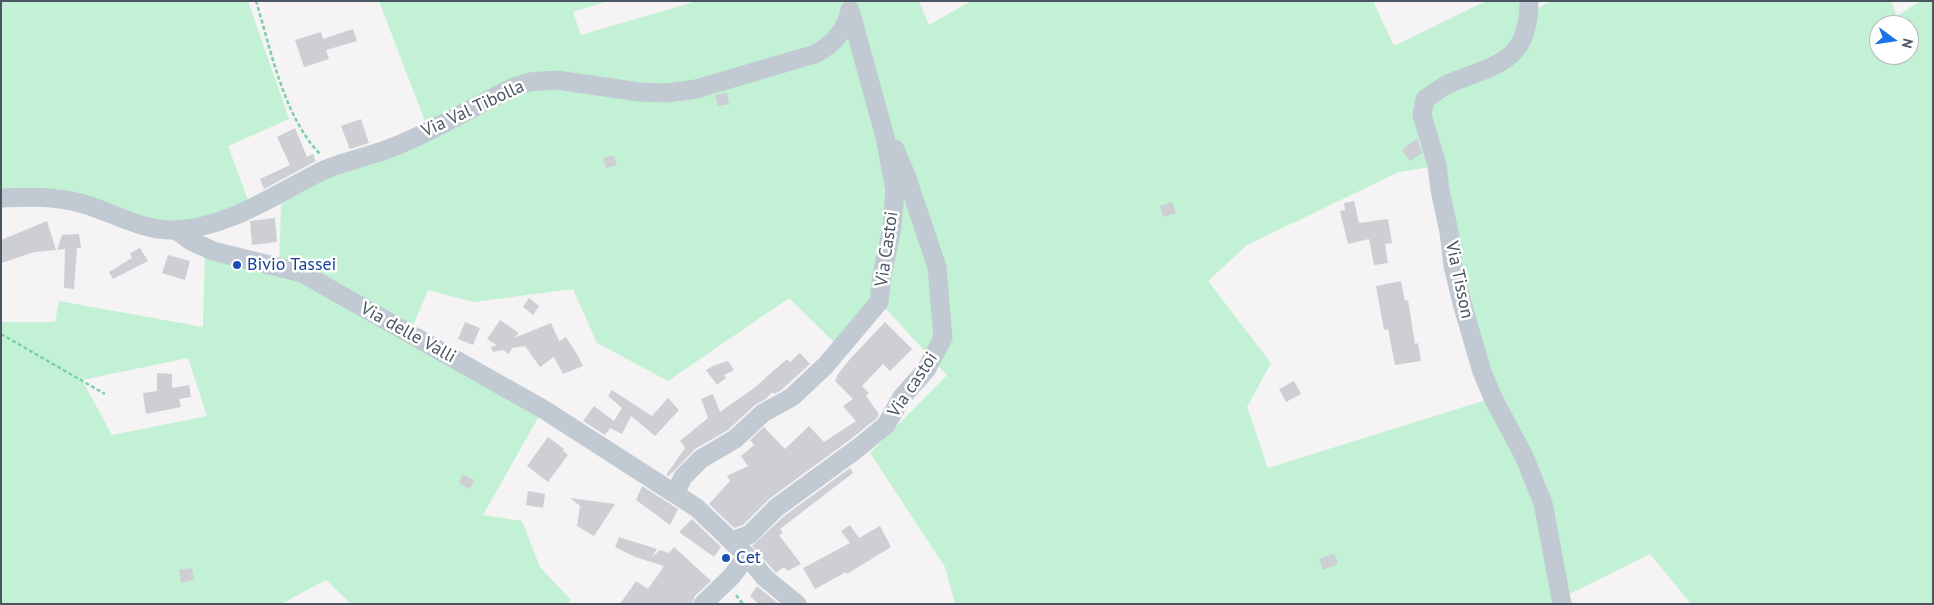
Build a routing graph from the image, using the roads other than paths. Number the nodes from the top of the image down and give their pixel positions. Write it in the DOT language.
graph roads {
  1 [pos="1529,1"];
  2 [pos="849,6"];
  3 [pos="875,103"];
  4 [pos="1,198"];
  5 [pos="176,230"];
  6 [pos="675,494"];
  7 [pos="731,541"];
  8 [pos="747,556"];
  9 [pos="703,604"];
  10 [pos="797,604"];
  11 [pos="1562,604"];
  1 -- 11 [label="street, Via Tisson"];
  2 -- 3 [label="street, Via Castoi"];
  2 -- 5 [label="street, Via Val Tibolla"];
  3 -- 6 [label="street, Via Castoi"];
  3 -- 7 [label="street, Via castoi"];
  4 -- 5 [label="street, Via delle Valli"];
  5 -- 6 [label="street, Via delle Valli"];
  6 -- 7 [label="street, Via delle Valli"];
  7 -- 8 [label="street, Via delle Valli"];
  8 -- 9 [label="street"];
  8 -- 10 [label="street, Via delle Valli"];
}
